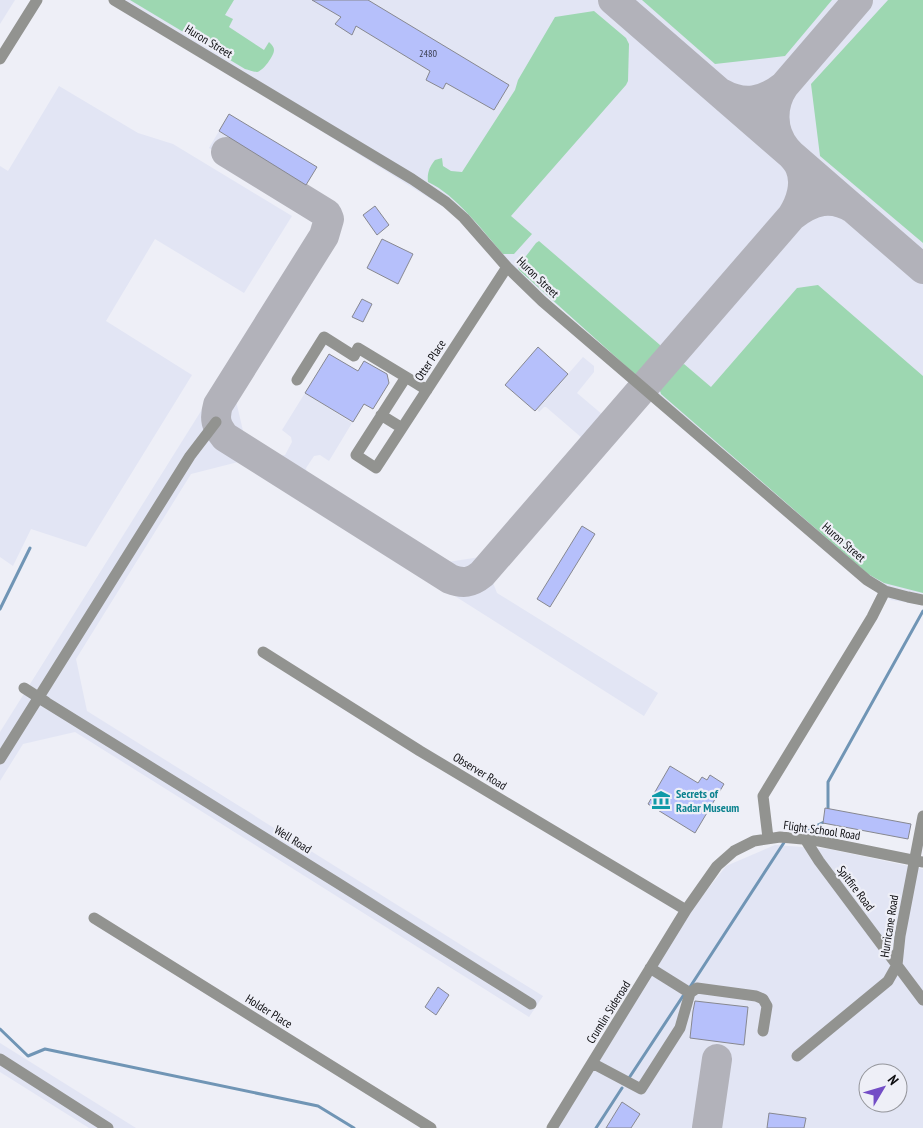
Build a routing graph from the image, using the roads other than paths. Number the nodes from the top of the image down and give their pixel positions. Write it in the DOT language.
graph roads {
  1 [pos="36,0"];
  2 [pos="114,0"];
  3 [pos="0,59"];
  4 [pos="507,267"];
  5 [pos="406,377"];
  6 [pos="297,380"];
  7 [pos="427,390"];
  8 [pos="382,415"];
  9 [pos="216,422"];
  10 [pos="402,428"];
  11 [pos="885,591"];
  12 [pos="923,600"];
  13 [pos="263,652"];
  14 [pos="24,688"];
  15 [pos="39,698"];
  16 [pos="0,759"];
  17 [pos="923,816"];
  18 [pos="768,838"];
  19 [pos="805,839"];
  20 [pos="919,861"];
  21 [pos="316,869"];
  22 [pos="686,910"];
  23 [pos="94,918"];
  24 [pos="897,966"];
  25 [pos="650,968"];
  26 [pos="690,993"];
  27 [pos="923,1000"];
  28 [pos="531,1004"];
  29 [pos="763,1032"];
  30 [pos="798,1056"];
  31 [pos="0,1060"];
  32 [pos="592,1063"];
  33 [pos="108,1128"];
  34 [pos="431,1128"];
  35 [pos="552,1128"];
  1 -- 3 [label="street"];
  2 -- 4 [label="street, Huron Street"];
  4 -- 7 [label="street, Otter Place"];
  4 -- 11 [label="street, Huron Street"];
  5 -- 6 [label="street"];
  5 -- 7 [label="street"];
  5 -- 8 [label="street"];
  7 -- 10 [label="street, Otter Place"];
  8 -- 10 [label="street"];
  8 -- 10 [label="street, Otter Place"];
  9 -- 15 [label="street"];
  11 -- 12 [label="street, Huron Street"];
  11 -- 18 [label="street"];
  13 -- 22 [label="street, Observer Road"];
  14 -- 15 [label="street"];
  15 -- 16 [label="street"];
  15 -- 21 [label="street"];
  15 -- 28 [label="street, Well Road"];
  17 -- 20 [label="street, Hurricane Road"];
  18 -- 19 [label="street, Flight School Road"];
  18 -- 22 [label="street, Flight School Road"];
  19 -- 20 [label="street, Flight School Road"];
  19 -- 24 [label="street, Spitfire Road"];
  20 -- 24 [label="street, Hurricane Road"];
  22 -- 25 [label="street, Crumlin Sideroad"];
  23 -- 34 [label="street, Holder Place"];
  24 -- 27 [label="street, Spitfire Road"];
  24 -- 30 [label="street, Hurricane Road"];
  25 -- 26 [label="street"];
  25 -- 32 [label="street, Crumlin Sideroad"];
  26 -- 29 [label="street"];
  26 -- 32 [label="street"];
  31 -- 33 [label="street"];
  32 -- 35 [label="street, Crumlin Sideroad"];
}
